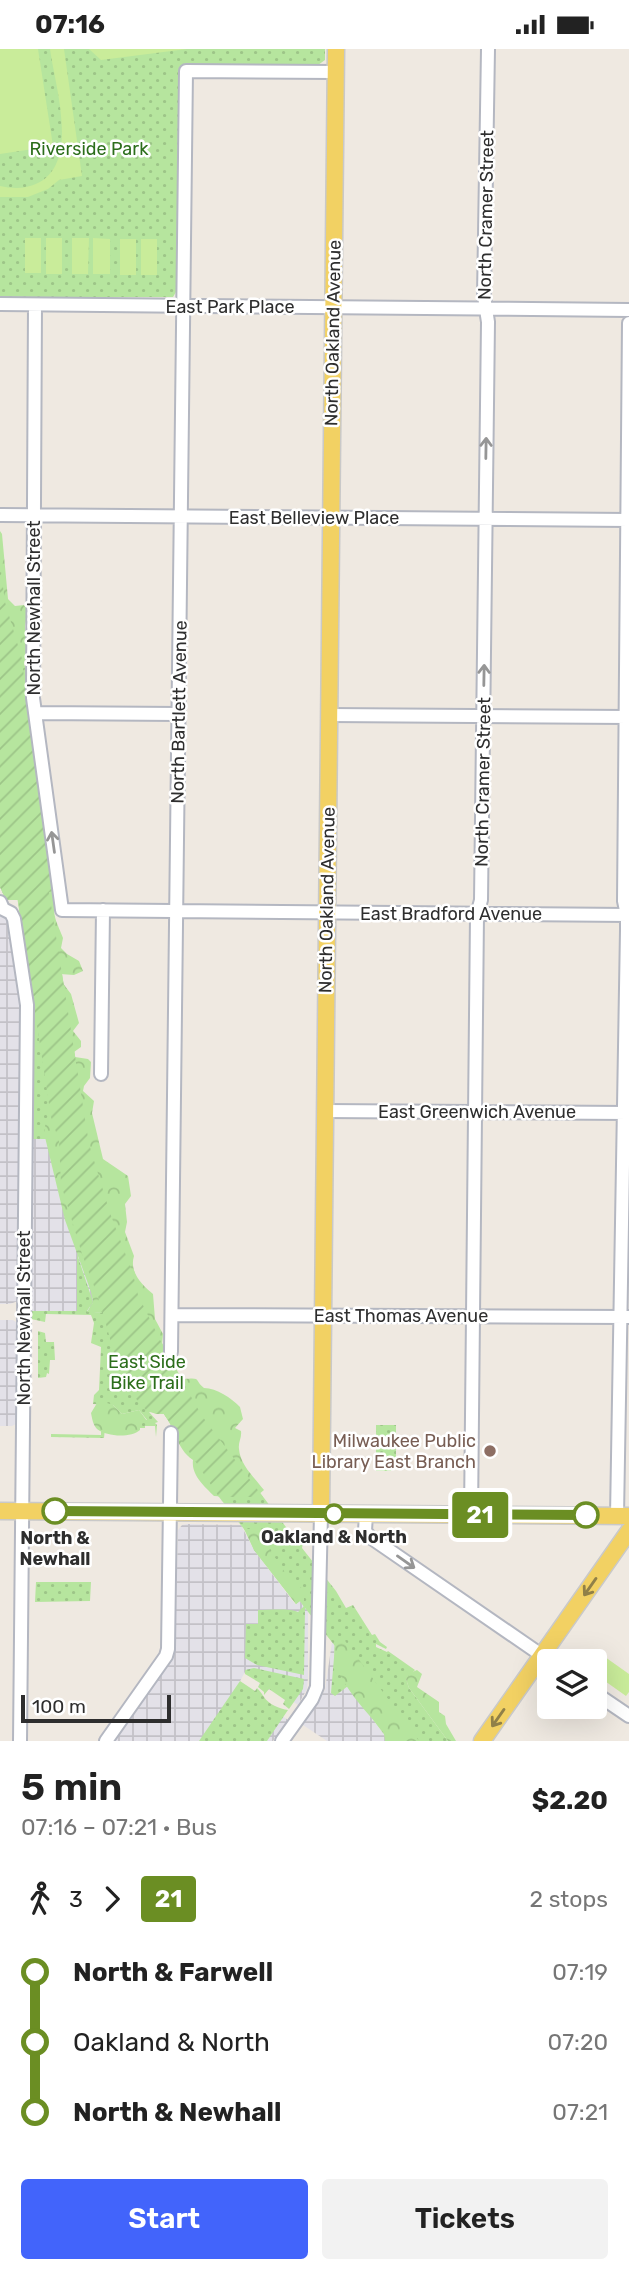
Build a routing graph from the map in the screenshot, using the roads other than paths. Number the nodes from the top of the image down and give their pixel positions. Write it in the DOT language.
graph roads {
  1 [pos="336,49"];
  2 [pos="488,49"];
  3 [pos="335,72"];
  4 [pos="0,304"];
  5 [pos="35,305"];
  6 [pos="184,307"];
  7 [pos="333,307"];
  8 [pos="484,309"];
  9 [pos="629,310"];
  10 [pos="629,323"];
  11 [pos="0,515"];
  12 [pos="33,515"];
  13 [pos="182,516"];
  14 [pos="331,518"];
  15 [pos="485,519"];
  16 [pos="628,520"];
  17 [pos="36,713"];
  18 [pos="178,714"];
  19 [pos="329,715"];
  20 [pos="484,716"];
  21 [pos="627,717"];
  22 [pos="0,902"];
  23 [pos="62,910"];
  24 [pos="103,910"];
  25 [pos="177,911"];
  26 [pos="327,912"];
  27 [pos="477,915"];
  28 [pos="628,915"];
  29 [pos="101,1074"];
  30 [pos="325,1111"];
  31 [pos="475,1112"];
  32 [pos="627,1113"];
  33 [pos="173,1315"];
  34 [pos="323,1315"];
  35 [pos="473,1316"];
  36 [pos="625,1317"];
  37 [pos="171,1352"];
  38 [pos="171,1433"];
  39 [pos="0,1511"];
  40 [pos="22,1511"];
  41 [pos="171,1512"];
  42 [pos="321,1514"];
  43 [pos="366,1514"];
  44 [pos="471,1515"];
  45 [pos="623,1516"];
  46 [pos="629,1531"];
  47 [pos="552,1649"];
  48 [pos="537,1652"];
  49 [pos="537,1670"];
  50 [pos="607,1701"];
  51 [pos="629,1716"];
  52 [pos="20,1741"];
  53 [pos="106,1741"];
  54 [pos="282,1741"];
  55 [pos="482,1741"];
  1 -- 3 [label="main road, North Oakland Avenue"];
  2 -- 8 [label="street, North Cramer Street"];
  3 -- 6 [label="street, North Bartlett Avenue"];
  3 -- 7 [label="main road, North Oakland Avenue"];
  4 -- 5 [label="street, East Park Place"];
  5 -- 6 [label="street, East Park Place"];
  5 -- 12 [label="street, North Newhall Street"];
  6 -- 7 [label="street, East Park Place"];
  6 -- 13 [label="street, North Bartlett Avenue"];
  7 -- 8 [label="street, East Park Place"];
  7 -- 14 [label="main road, North Oakland Avenue"];
  8 -- 9 [label="street, East Park Place"];
  15 -- 8 [label="street, North Cramer Street, one-way"];
  10 -- 16 [label="street"];
  11 -- 12 [label="street, East Belleview Place"];
  12 -- 13 [label="street, East Belleview Place"];
  12 -- 17 [label="street, North Newhall Street"];
  13 -- 14 [label="street, East Belleview Place"];
  13 -- 18 [label="street, North Bartlett Avenue"];
  14 -- 15 [label="street, East Belleview Place"];
  14 -- 19 [label="main road, North Oakland Avenue"];
  15 -- 16 [label="street, East Belleview Place"];
  20 -- 15 [label="street, North Cramer Street, one-way"];
  16 -- 21 [label="street"];
  17 -- 18 [label="street"];
  23 -- 17 [label="street, North Newhall Street, one-way"];
  18 -- 25 [label="street, North Bartlett Avenue"];
  19 -- 20 [label="street"];
  19 -- 26 [label="main road, North Oakland Avenue"];
  20 -- 21 [label="street"];
  20 -- 27 [label="street, North Cramer Street"];
  21 -- 28 [label="street"];
  22 -- 40 [label="street, North Newhall Street"];
  23 -- 24 [label="street, East Bradford Avenue"];
  24 -- 25 [label="street, East Bradford Avenue"];
  24 -- 29 [label="street"];
  25 -- 26 [label="street, East Bradford Avenue"];
  25 -- 33 [label="street, North Bartlett Avenue"];
  26 -- 27 [label="street, East Bradford Avenue"];
  26 -- 30 [label="main road, North Oakland Avenue"];
  27 -- 28 [label="street, East Bradford Avenue"];
  27 -- 31 [label="street, North Cramer Street"];
  28 -- 32 [label="street"];
  30 -- 31 [label="street, East Greenwich Avenue"];
  30 -- 34 [label="main road, North Oakland Avenue"];
  31 -- 32 [label="street, East Greenwich Avenue"];
  31 -- 35 [label="street, North Cramer Street"];
  32 -- 36 [label="street"];
  33 -- 34 [label="street, East Thomas Avenue"];
  33 -- 37 [label="street, North Bartlett Avenue"];
  34 -- 35 [label="street, East Thomas Avenue"];
  34 -- 42 [label="main road, North Oakland Avenue"];
  35 -- 36 [label="street, East Thomas Avenue"];
  35 -- 44 [label="street, North Cramer Street"];
  36 -- 45 [label="street"];
  38 -- 41 [label="street"];
  39 -- 40 [label="main road"];
  40 -- 41 [label="main road"];
  40 -- 52 [label="street, North Newhall Street"];
  41 -- 42 [label="main road"];
  41 -- 53 [label="street"];
  42 -- 43 [label="main road"];
  42 -- 54 [label="street, North Oakland Avenue"];
  43 -- 44 [label="main road"];
  43 -- 48 [label="street, one-way"];
  44 -- 45 [label="main road"];
  46 -- 47 [label="main road, one-way"];
  49 -- 55 [label="main road, one-way"];
  50 -- 51 [label="street"];
}
